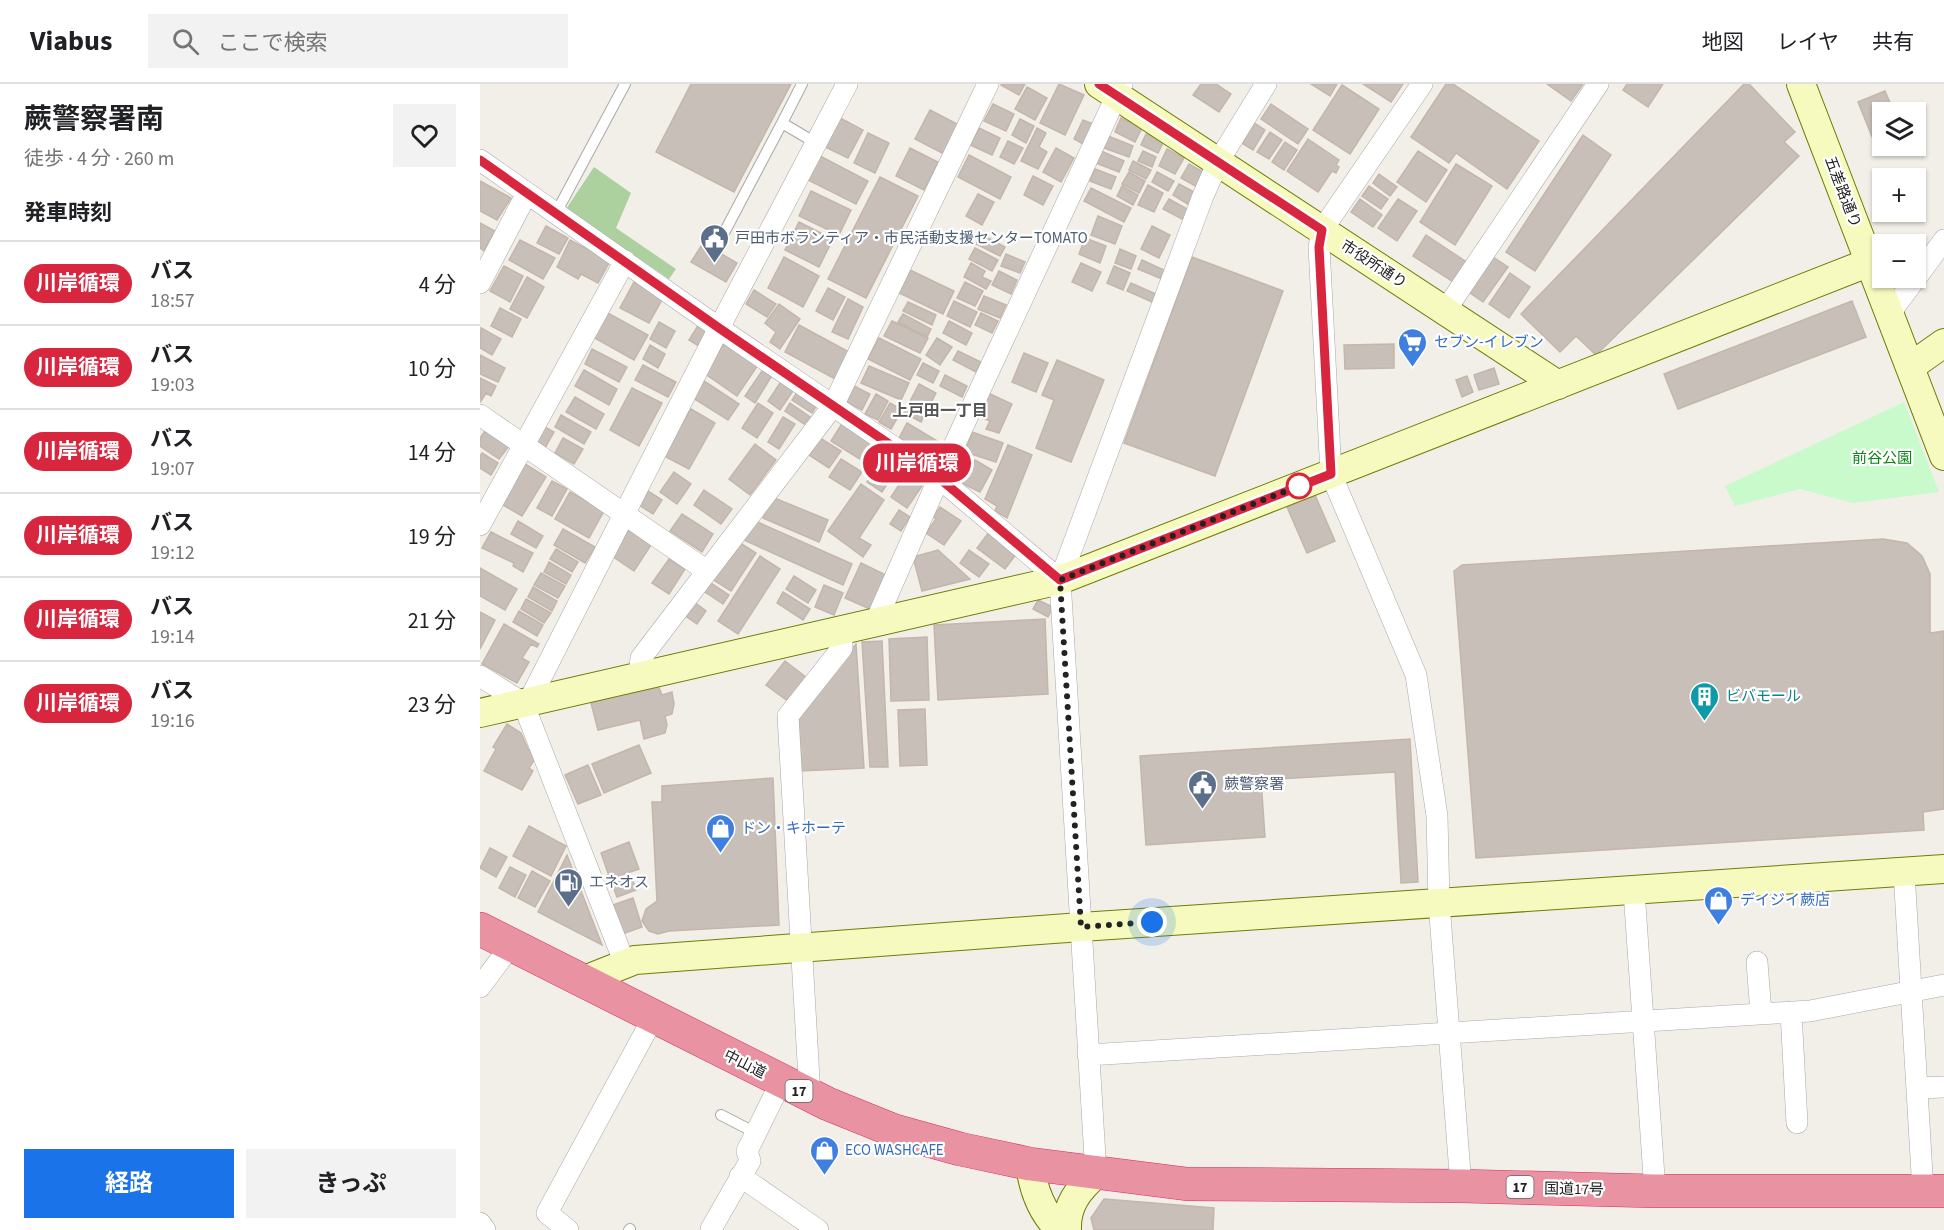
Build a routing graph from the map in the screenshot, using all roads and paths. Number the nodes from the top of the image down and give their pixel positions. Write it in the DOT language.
graph roads {
  1 [pos="625,84"];
  2 [pos="802,84"];
  3 [pos="847,84"];
  4 [pos="988,84"];
  5 [pos="1266,84"];
  6 [pos="1422,84"];
  7 [pos="1598,84"];
  8 [pos="1801,84"];
  9 [pos="1112,88"];
  10 [pos="782,123"];
  11 [pos="816,143"];
  12 [pos="480,160"];
  13 [pos="1218,162"];
  14 [pos="527,193"];
  15 [pos="556,213"];
  16 [pos="1322,230"];
  17 [pos="725,231"];
  18 [pos="1944,240"];
  19 [pos="625,261"];
  20 [pos="1870,262"];
  21 [pos="480,283"];
  22 [pos="1445,311"];
  23 [pos="1890,313"];
  24 [pos="719,328"];
  25 [pos="1944,343"];
  26 [pos="1910,368"];
  27 [pos="1558,385"];
  28 [pos="833,406"];
  29 [pos="480,416"];
  30 [pos="523,445"];
  31 [pos="1944,456"];
  32 [pos="1331,474"];
  33 [pos="939,478"];
  34 [pos="623,515"];
  35 [pos="480,525"];
  36 [pos="706,571"];
  37 [pos="1060,580"];
  38 [pos="875,623"];
  39 [pos="842,630"];
  40 [pos="480,676"];
  41 [pos="639,677"];
  42 [pos="526,702"];
  43 [pos="480,713"];
  44 [pos="1944,869"];
  45 [pos="1904,872"];
  46 [pos="1634,891"];
  47 [pos="1439,903"];
  48 [pos="1081,927"];
  49 [pos="480,929"];
  50 [pos="512,944"];
  51 [pos="802,948"];
  52 [pos="1757,962"];
  53 [pos="625,964"];
  54 [pos="582,981"];
  55 [pos="1944,985"];
  56 [pos="480,987"];
  57 [pos="1912,991"];
  58 [pos="1791,1012"];
  59 [pos="1761,1014"];
  60 [pos="653,1018"];
  61 [pos="1642,1022"];
  62 [pos="1449,1034"];
  63 [pos="1088,1055"];
  64 [pos="781,1082"];
  65 [pos="1944,1087"];
  66 [pos="1918,1088"];
  67 [pos="810,1096"];
  68 [pos="721,1115"];
  69 [pos="1797,1123"];
  70 [pos="756,1133"];
  71 [pos="1030,1164"];
  72 [pos="1096,1174"];
  73 [pos="740,1176"];
  74 [pos="1461,1186"];
  75 [pos="1655,1191"];
  76 [pos="1933,1191"];
  77 [pos="480,1223"];
  78 [pos="485,1230"];
  79 [pos="568,1230"];
  80 [pos="711,1230"];
  81 [pos="818,1230"];
  82 [pos="1060,1230"];
  83 [pos="1067,1230"];
  1 -- 15 [label="lane"];
  2 -- 10 [label="lane"];
  3 -- 11 [label="street"];
  4 -- 28 [label="street"];
  5 -- 13 [label="street"];
  6 -- 16 [label="street"];
  7 -- 22 [label="street"];
  8 -- 20 [label="street, 五差路通り"];
  9 -- 13 [label="street, 市役所通り"];
  9 -- 33 [label="street"];
  10 -- 11 [label="lane"];
  10 -- 17 [label="lane"];
  11 -- 24 [label="street"];
  12 -- 14 [label="street"];
  13 -- 16 [label="street, 市役所通り"];
  13 -- 37 [label="street"];
  14 -- 15 [label="street"];
  14 -- 21 [label="street"];
  15 -- 19 [label="street"];
  16 -- 22 [label="street, 市役所通り"];
  16 -- 32 [label="street"];
  18 -- 23 [label="street"];
  19 -- 24 [label="street"];
  19 -- 30 [label="street"];
  20 -- 23 [label="street, 五差路通り"];
  20 -- 27 [label="street"];
  22 -- 27 [label="street, 市役所通り"];
  23 -- 26 [label="street, 五差路通り"];
  24 -- 28 [label="street"];
  24 -- 34 [label="street"];
  25 -- 26 [label="street"];
  26 -- 31 [label="street, 五差路通り"];
  27 -- 32 [label="street"];
  28 -- 33 [label="street"];
  28 -- 36 [label="street"];
  29 -- 30 [label="street"];
  30 -- 34 [label="street"];
  30 -- 35 [label="street"];
  32 -- 37 [label="street"];
  32 -- 47 [label="street"];
  33 -- 37 [label="street"];
  33 -- 38 [label="street"];
  34 -- 36 [label="street"];
  34 -- 42 [label="street"];
  36 -- 41 [label="street"];
  37 -- 38 [label="street"];
  37 -- 48 [label="street"];
  38 -- 39 [label="street"];
  39 -- 41 [label="street"];
  39 -- 51 [label="street"];
  40 -- 42 [label="street"];
  41 -- 42 [label="street"];
  42 -- 43 [label="street"];
  42 -- 53 [label="street"];
  44 -- 45 [label="street"];
  45 -- 46 [label="street"];
  45 -- 57 [label="street"];
  46 -- 47 [label="street"];
  46 -- 61 [label="street"];
  47 -- 48 [label="street"];
  47 -- 62 [label="street"];
  48 -- 51 [label="street"];
  48 -- 63 [label="street"];
  49 -- 50 [label="highway, 中山道 / 17"];
  50 -- 54 [label="highway, 中山道 / 17"];
  50 -- 56 [label="street"];
  51 -- 53 [label="street"];
  51 -- 67 [label="street"];
  52 -- 59 [label="street"];
  53 -- 54 [label="street"];
  54 -- 60 [label="highway, 中山道 / 17"];
  55 -- 57 [label="street"];
  57 -- 58 [label="street"];
  57 -- 66 [label="street"];
  58 -- 59 [label="street"];
  58 -- 69 [label="street"];
  59 -- 61 [label="street"];
  60 -- 64 [label="highway, 中山道 / 17"];
  60 -- 79 [label="street"];
  61 -- 62 [label="street"];
  61 -- 75 [label="street"];
  62 -- 63 [label="street"];
  62 -- 74 [label="street"];
  63 -- 72 [label="street"];
  64 -- 67 [label="highway, 中山道 / 17"];
  64 -- 70 [label="street"];
  65 -- 66 [label="street"];
  66 -- 76 [label="street"];
  67 -- 71 [label="highway, 中山道 / 17"];
  68 -- 70 [label="lane"];
  70 -- 73 [label="street"];
  71 -- 72 [label="highway, 中山道 / 17"];
  71 -- 82 [label="street"];
  72 -- 74 [label="highway, 国道17号 / 17"];
  72 -- 83 [label="street"];
  73 -- 80 [label="street"];
  73 -- 81 [label="street"];
  74 -- 75 [label="highway, 国道17号 / 17"];
  75 -- 76 [label="highway, 国道17号 / 17"];
  77 -- 78 [label="street"];
}
